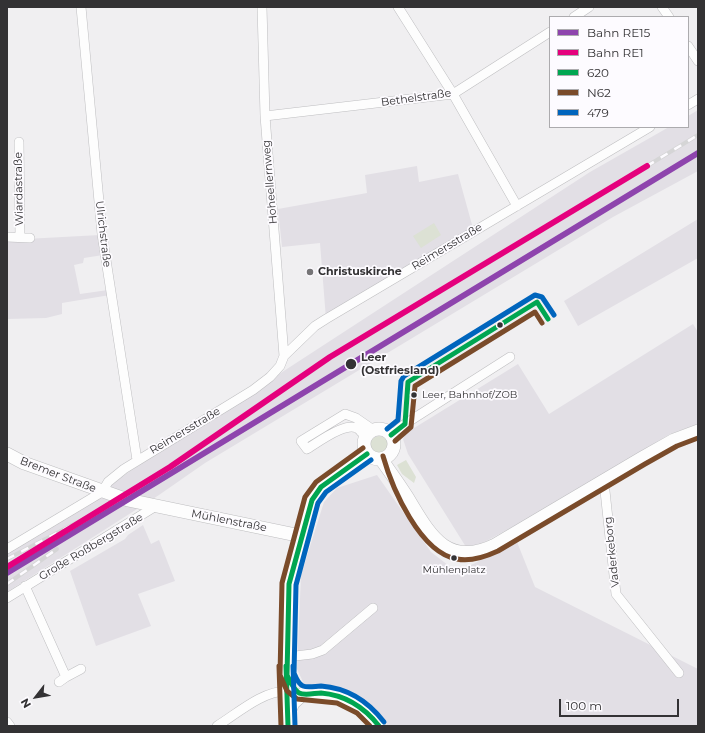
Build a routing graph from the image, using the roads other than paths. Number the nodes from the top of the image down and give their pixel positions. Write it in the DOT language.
graph roads {
  1 [pos="81,7"];
  2 [pos="262,7"];
  3 [pos="398,7"];
  4 [pos="589,7"];
  5 [pos="662,7"];
  6 [pos="576,16"];
  7 [pos="668,16"];
  8 [pos="549,33"];
  9 [pos="689,48"];
  10 [pos="698,61"];
  11 [pos="452,94"];
  12 [pos="698,99"];
  13 [pos="689,104"];
  14 [pos="265,116"];
  15 [pos="648,128"];
  16 [pos="18,142"];
  17 [pos="517,206"];
  18 [pos="7,237"];
  19 [pos="284,356"];
  20 [pos="510,358"];
  21 [pos="365,429"];
  22 [pos="698,431"];
  23 [pos="390,435"];
  24 [pos="7,454"];
  25 [pos="367,454"];
  26 [pos="385,457"];
  27 [pos="137,460"];
  28 [pos="601,483"];
  29 [pos="102,492"];
  30 [pos="156,506"];
  31 [pos="301,536"];
  32 [pos="7,549"];
  33 [pos="25,586"];
  34 [pos="7,598"];
  35 [pos="373,608"];
  36 [pos="286,657"];
  37 [pos="81,670"];
  38 [pos="679,673"];
  39 [pos="287,675"];
  40 [pos="287,691"];
  41 [pos="302,694"];
  42 [pos="288,721"];
  43 [pos="7,722"];
  44 [pos="10,726"];
  45 [pos="217,726"];
  46 [pos="379,726"];
  1 -- 27 [label="street, Ulrichstraße"];
  2 -- 14 [label="street, Hoheellernweg"];
  3 -- 11 [label="street"];
  4 -- 6 [label="street"];
  5 -- 7 [label="street"];
  8 -- 11 [label="street, Bethelstraße"];
  9 -- 10 [label="street"];
  11 -- 14 [label="street, Bethelstraße"];
  11 -- 17 [label="street"];
  12 -- 13 [label="street"];
  14 -- 19 [label="street, Hoheellernweg"];
  15 -- 17 [label="street, Reimersstraße"];
  16 -- 18 [label="street, Wiardastraße"];
  17 -- 19 [label="street, Reimersstraße"];
  19 -- 27 [label="street, Reimersstraße"];
  20 -- 23 [label="street"];
  21 -- 21 [label="street"];
  22 -- 28 [label="main road"];
  23 -- 25 [label="main road"];
  23 -- 26 [label="main road"];
  24 -- 29 [label="main road, Bremer Straße"];
  25 -- 26 [label="main road"];
  25 -- 31 [label="main road"];
  26 -- 28 [label="main road"];
  27 -- 29 [label="street, Reimersstraße"];
  28 -- 38 [label="street, Vaderkeborg"];
  29 -- 30 [label="main road, Bremer Straße"];
  29 -- 32 [label="street, Reimersstraße"];
  30 -- 31 [label="main road, Mühlenstraße"];
  30 -- 33 [label="street, Große Roßbergstraße"];
  31 -- 36 [label="main road"];
  33 -- 34 [label="street, Große Roßbergstraße"];
  33 -- 37 [label="street"];
  35 -- 36 [label="street"];
  36 -- 39 [label="main road"];
  39 -- 40 [label="main road"];
  39 -- 41 [label="main road"];
  40 -- 42 [label="main road"];
  40 -- 45 [label="street"];
  41 -- 42 [label="main road"];
  41 -- 46 [label="main road"];
  43 -- 44 [label="street"];
}
